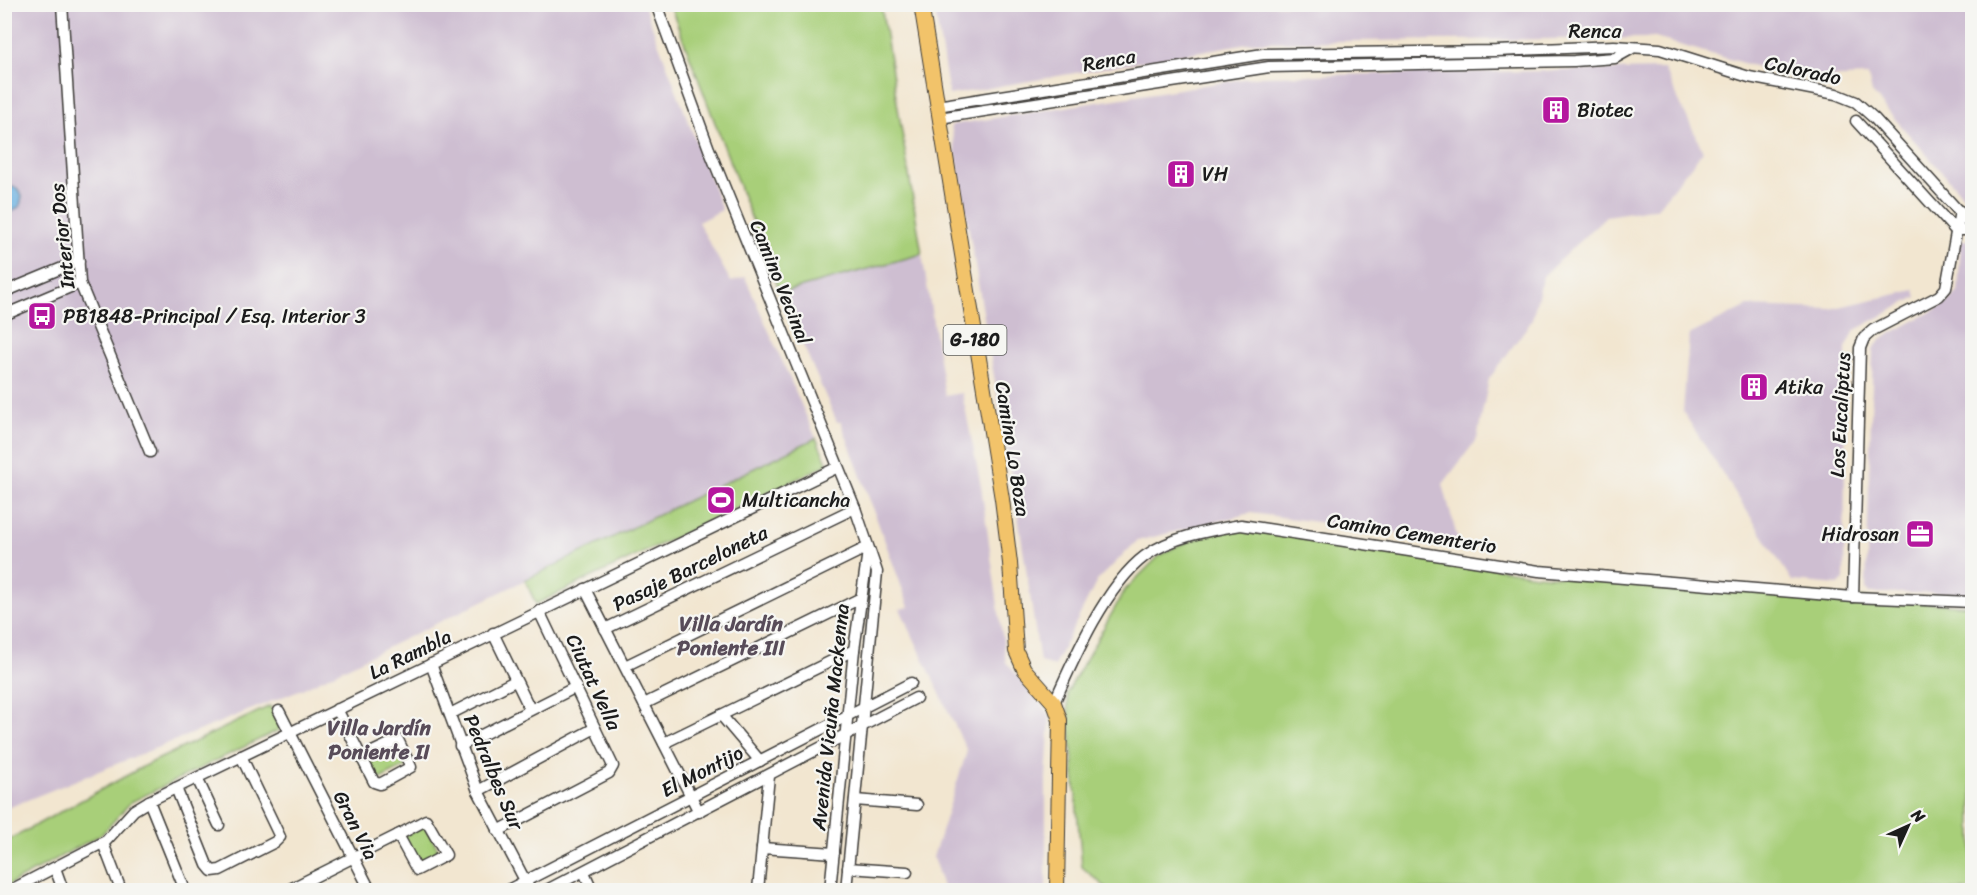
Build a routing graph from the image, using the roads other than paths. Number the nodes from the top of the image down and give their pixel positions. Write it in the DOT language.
graph roads {
  1 [pos="62,4"];
  2 [pos="656,4"];
  3 [pos="921,4"];
  4 [pos="1574,49"];
  5 [pos="1631,49"];
  6 [pos="1574,61"];
  7 [pos="1181,66"];
  8 [pos="1183,78"];
  9 [pos="1026,92"];
  10 [pos="1028,104"];
  11 [pos="938,112"];
  12 [pos="1856,121"];
  13 [pos="1959,212"];
  14 [pos="1972,212"];
  15 [pos="1972,228"];
  16 [pos="1955,230"];
  17 [pos="79,261"];
  18 [pos="80,283"];
  19 [pos="4,292"];
  20 [pos="4,315"];
  21 [pos="150,452"];
  22 [pos="836,468"];
  23 [pos="855,508"];
  24 [pos="868,547"];
  25 [pos="877,572"];
  26 [pos="585,589"];
  27 [pos="1853,597"];
  28 [pos="861,598"];
  29 [pos="1972,602"];
  30 [pos="539,611"];
  31 [pos="605,629"];
  32 [pos="493,633"];
  33 [pos="855,650"];
  34 [pos="431,664"];
  35 [pos="625,666"];
  36 [pos="515,681"];
  37 [pos="911,683"];
  38 [pos="576,687"];
  39 [pos="916,699"];
  40 [pos="1054,703"];
  41 [pos="644,704"];
  42 [pos="865,707"];
  43 [pos="337,709"];
  44 [pos="530,709"];
  45 [pos="279,711"];
  46 [pos="450,714"];
  47 [pos="721,715"];
  48 [pos="848,716"];
  49 [pos="863,727"];
  50 [pos="595,728"];
  51 [pos="290,732"];
  52 [pos="845,737"];
  53 [pos="664,743"];
  54 [pos="460,746"];
  55 [pos="241,756"];
  56 [pos="362,757"];
  57 [pos="760,761"];
  58 [pos="769,776"];
  59 [pos="196,778"];
  60 [pos="176,788"];
  61 [pos="478,791"];
  62 [pos="691,796"];
  63 [pos="855,800"];
  64 [pos="149,801"];
  65 [pos="917,805"];
  66 [pos="699,812"];
  67 [pos="219,825"];
  68 [pos="498,831"];
  69 [pos="398,835"];
  70 [pos="103,843"];
  71 [pos="762,848"];
  72 [pos="834,853"];
  73 [pos="353,858"];
  74 [pos="55,868"];
  75 [pos="848,868"];
  76 [pos="584,872"];
  77 [pos="908,872"];
  78 [pos="310,879"];
  79 [pos="527,886"];
  80 [pos="11,891"];
  81 [pos="63,891"];
  82 [pos="121,891"];
  83 [pos="185,891"];
  84 [pos="288,891"];
  85 [pos="317,891"];
  86 [pos="370,891"];
  87 [pos="508,891"];
  88 [pos="547,891"];
  89 [pos="592,891"];
  90 [pos="758,891"];
  91 [pos="830,891"];
  92 [pos="846,891"];
  93 [pos="1057,891"];
  1 -- 17 [label="street, Interior Dos"];
  2 -- 22 [label="street, Camino Vecinal"];
  3 -- 11 [label="main road, Camino Lo Boza / G-180"];
  4 -- 5 [label="street, Renca"];
  4 -- 6 [label="street"];
  4 -- 7 [label="street, Renca"];
  5 -- 6 [label="street, Renca"];
  5 -- 13 [label="street, Colorado"];
  6 -- 8 [label="street, Renca"];
  7 -- 8 [label="street"];
  7 -- 9 [label="street, Renca"];
  8 -- 10 [label="street, Renca"];
  9 -- 10 [label="street"];
  9 -- 11 [label="street, Renca"];
  10 -- 11 [label="street, Renca"];
  11 -- 40 [label="main road, Camino Lo Boza / G-180"];
  12 -- 16 [label="street"];
  13 -- 14 [label="street"];
  13 -- 15 [label="street, Colorado"];
  13 -- 16 [label="street, Los Eucaliptus"];
  15 -- 16 [label="street, Colorado"];
  16 -- 27 [label="street, Los Eucaliptus"];
  17 -- 18 [label="street, Interior Dos"];
  17 -- 19 [label="street"];
  18 -- 20 [label="street"];
  18 -- 21 [label="street, Interior Dos"];
  22 -- 23 [label="street, Camino Vecinal"];
  22 -- 26 [label="street, La Rambla"];
  23 -- 24 [label="street, Camino Vecinal"];
  23 -- 31 [label="street, Pasaje Barceloneta"];
  24 -- 25 [label="street, Camino Vecinal"];
  24 -- 28 [label="street, Avenida Vicuña Mackenna"];
  24 -- 35 [label="street"];
  25 -- 42 [label="street, Avenida Vicuña Mackenna"];
  26 -- 30 [label="street, La Rambla"];
  26 -- 31 [label="street"];
  27 -- 29 [label="street, Camino Cementerio"];
  27 -- 40 [label="street, Camino Cementerio"];
  28 -- 33 [label="street, Avenida Vicuña Mackenna"];
  28 -- 41 [label="street"];
  30 -- 32 [label="street, La Rambla"];
  30 -- 38 [label="street, Ciutat Vella"];
  31 -- 35 [label="street"];
  32 -- 34 [label="street, La Rambla"];
  32 -- 36 [label="street"];
  33 -- 47 [label="street"];
  33 -- 48 [label="street, Avenida Vicuña Mackenna"];
  34 -- 43 [label="street, La Rambla"];
  34 -- 46 [label="street, Pedralbes Sur"];
  35 -- 41 [label="street"];
  36 -- 44 [label="street"];
  36 -- 46 [label="street"];
  37 -- 42 [label="street, El Montijo"];
  38 -- 44 [label="street"];
  38 -- 50 [label="street, Ciutat Vella"];
  39 -- 49 [label="street, El Montijo"];
  40 -- 93 [label="main road, Camino Lo Boza / G-180"];
  41 -- 53 [label="street"];
  42 -- 48 [label="street, El Montijo"];
  42 -- 49 [label="street, Avenida Vicuña Mackenna"];
  43 -- 51 [label="street, La Rambla"];
  43 -- 56 [label="street"];
  44 -- 54 [label="street"];
  45 -- 51 [label="street, Gran Via"];
  46 -- 54 [label="street, Pedralbes Sur"];
  47 -- 53 [label="street"];
  47 -- 57 [label="street"];
  48 -- 52 [label="street, Avenida Vicuña Mackenna"];
  48 -- 57 [label="street, El Montijo"];
  49 -- 52 [label="street, El Montijo"];
  49 -- 63 [label="street, Avenida Vicuña Mackenna"];
  50 -- 61 [label="street"];
  50 -- 68 [label="street, Ciutat Vella"];
  51 -- 55 [label="street, La Rambla"];
  51 -- 73 [label="street, Gran Via"];
  52 -- 58 [label="street, El Montijo"];
  52 -- 72 [label="street, Avenida Vicuña Mackenna"];
  53 -- 62 [label="street"];
  54 -- 61 [label="street, Pedralbes Sur"];
  55 -- 59 [label="street, La Rambla"];
  55 -- 60 [label="street"];
  56 -- 56 [label="street"];
  57 -- 62 [label="street, El Montijo"];
  58 -- 66 [label="street, El Montijo"];
  58 -- 71 [label="street"];
  59 -- 60 [label="street, La Rambla"];
  59 -- 67 [label="street"];
  60 -- 64 [label="street, La Rambla"];
  61 -- 68 [label="street, Pedralbes Sur"];
  62 -- 66 [label="street"];
  62 -- 79 [label="street, El Montijo"];
  63 -- 65 [label="street"];
  63 -- 75 [label="street, Avenida Vicuña Mackenna"];
  64 -- 70 [label="street, La Rambla"];
  64 -- 83 [label="street"];
  66 -- 76 [label="street, El Montijo"];
  68 -- 79 [label="street, Pedralbes Sur"];
  69 -- 69 [label="street"];
  69 -- 73 [label="street"];
  70 -- 74 [label="street, La Rambla"];
  70 -- 82 [label="street"];
  71 -- 72 [label="street"];
  71 -- 90 [label="street"];
  72 -- 91 [label="street, Avenida Vicuña Mackenna"];
  73 -- 78 [label="street"];
  73 -- 86 [label="street, Gran Via"];
  74 -- 80 [label="street, La Rambla"];
  74 -- 81 [label="street"];
  75 -- 77 [label="street"];
  75 -- 92 [label="street, Avenida Vicuña Mackenna"];
  76 -- 88 [label="street, El Montijo"];
  76 -- 89 [label="street"];
  78 -- 84 [label="street"];
  78 -- 85 [label="street"];
  79 -- 87 [label="street, El Montijo"];
}
